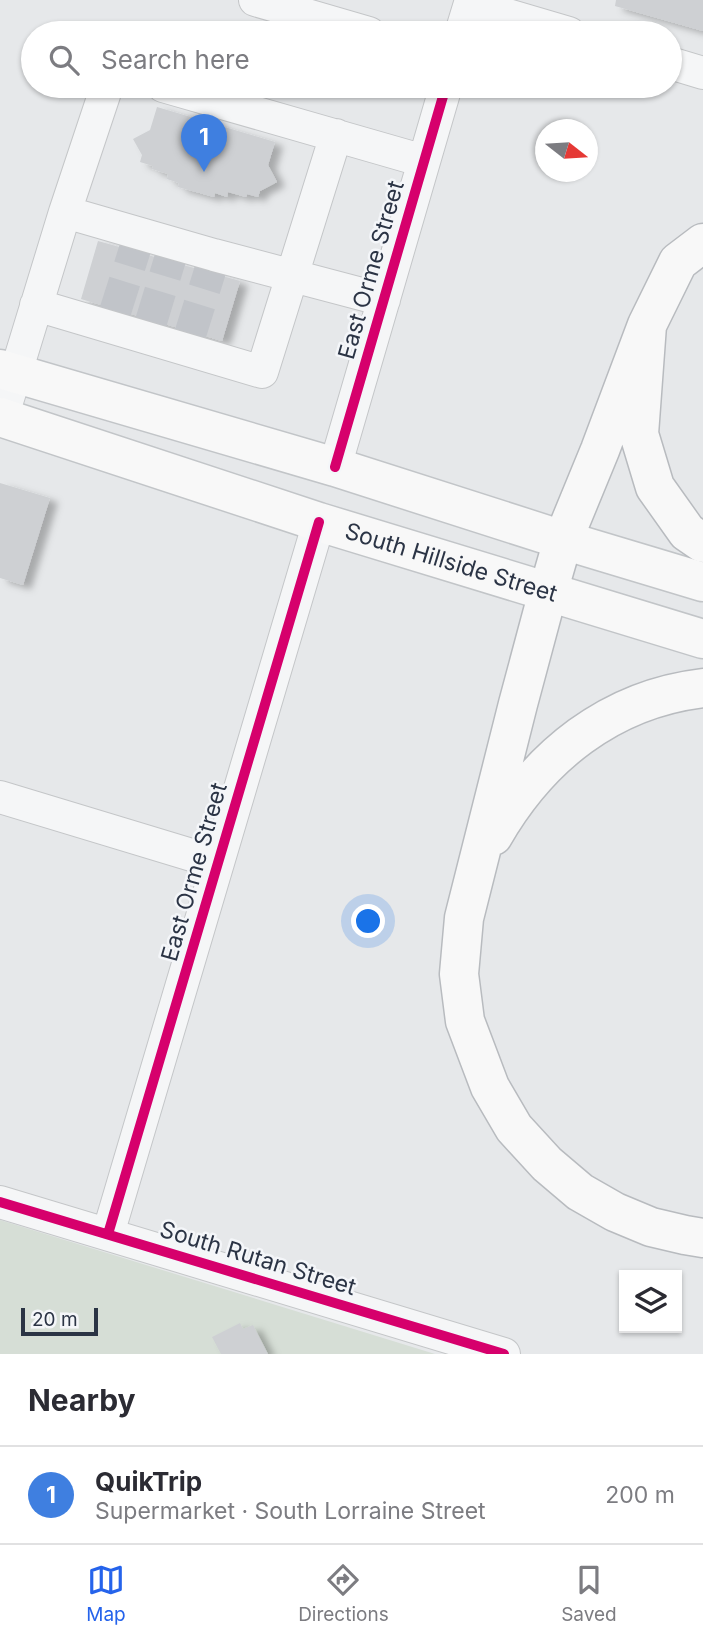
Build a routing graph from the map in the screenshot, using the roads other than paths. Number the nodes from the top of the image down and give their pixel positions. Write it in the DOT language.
graph roads {
  1 [pos="255,0"];
  2 [pos="468,12"];
  3 [pos="328,21"];
  4 [pos="511,21"];
  5 [pos="682,68"];
  6 [pos="703,74"];
  7 [pos="103,98"];
  8 [pos="205,98"];
  9 [pos="442,98"];
  10 [pos="336,135"];
  11 [pos="424,161"];
  12 [pos="65,212"];
  13 [pos="703,243"];
  14 [pos="292,276"];
  15 [pos="384,300"];
  16 [pos="36,305"];
  17 [pos="647,325"];
  18 [pos="7,371"];
  19 [pos="1,418"];
  20 [pos="335,467"];
  21 [pos="319,522"];
  22 [pos="564,540"];
  23 [pos="703,543"];
  24 [pos="703,582"];
  25 [pos="548,592"];
  26 [pos="703,639"];
  27 [pos="703,688"];
  28 [pos="0,797"];
  29 [pos="218,863"];
  30 [pos="474,875"];
  31 [pos="0,1202"];
  32 [pos="108,1234"];
  33 [pos="703,1238"];
  34 [pos="504,1354"];
  1 -- 3 [label="street"];
  2 -- 4 [label="street"];
  5 -- 6 [label="street"];
  7 -- 12 [label="street"];
  8 -- 10 [label="street"];
  9 -- 11 [label="street, East Orme Street"];
  10 -- 11 [label="street"];
  10 -- 14 [label="street"];
  11 -- 15 [label="street, East Orme Street"];
  12 -- 14 [label="street"];
  12 -- 16 [label="street"];
  13 -- 17 [label="main road"];
  14 -- 15 [label="street"];
  14 -- 16 [label="street"];
  15 -- 20 [label="street, East Orme Street"];
  16 -- 18 [label="street"];
  17 -- 22 [label="main road"];
  17 -- 23 [label="main road"];
  18 -- 19 [label="street"];
  18 -- 20 [label="main road"];
  19 -- 21 [label="main road, South Hillside Street"];
  20 -- 22 [label="main road"];
  21 -- 25 [label="main road, South Hillside Street"];
  21 -- 29 [label="street, East Orme Street"];
  22 -- 24 [label="main road"];
  22 -- 25 [label="main road"];
  25 -- 26 [label="main road, South Hillside Street"];
  25 -- 30 [label="main road"];
  27 -- 30 [label="main road"];
  28 -- 29 [label="street"];
  29 -- 32 [label="street, East Orme Street"];
  30 -- 33 [label="main road"];
  31 -- 32 [label="street, South Rutan Street"];
  32 -- 34 [label="street, South Rutan Street"];
}
